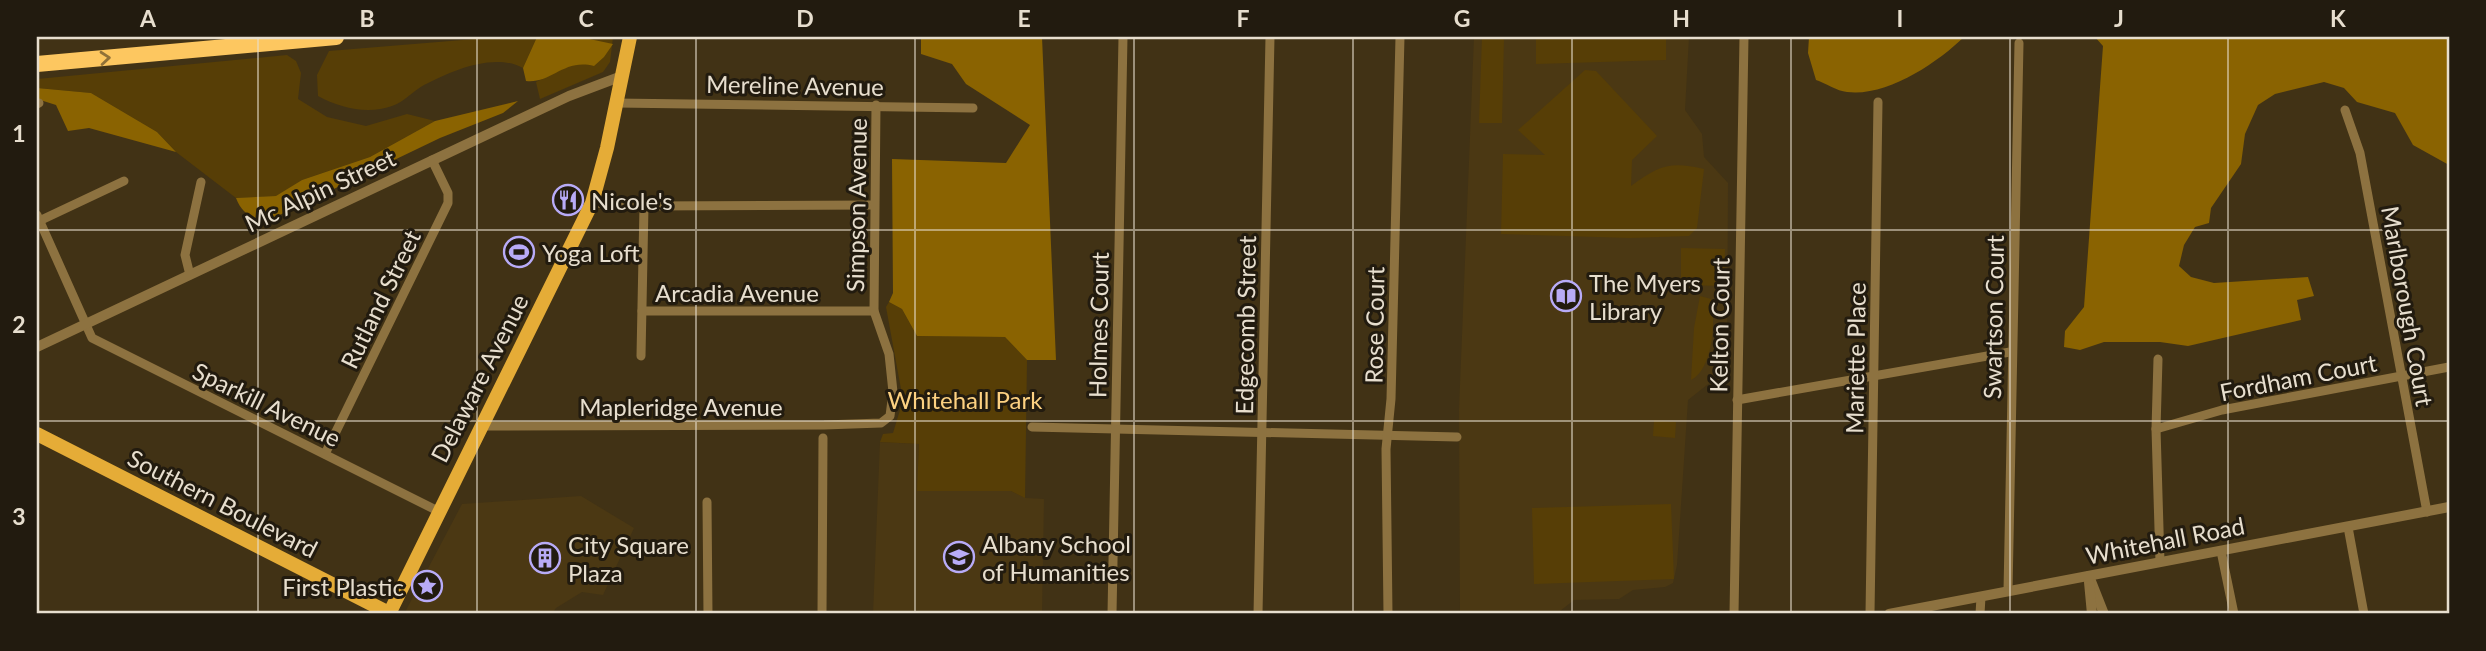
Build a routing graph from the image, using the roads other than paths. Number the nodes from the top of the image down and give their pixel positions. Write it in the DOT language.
graph roads {
  1 [pos="336,37"];
  2 [pos="1122,37"];
  3 [pos="1270,37"];
  4 [pos="1399,37"];
  5 [pos="1744,37"];
  6 [pos="2019,43"];
  7 [pos="629,44"];
  8 [pos="37,64"];
  9 [pos="622,76"];
  10 [pos="1878,102"];
  11 [pos="616,103"];
  12 [pos="876,105"];
  13 [pos="973,108"];
  14 [pos="2344,110"];
  15 [pos="432,160"];
  16 [pos="124,181"];
  17 [pos="201,182"];
  18 [pos="592,203"];
  19 [pos="874,205"];
  20 [pos="644,206"];
  21 [pos="38,219"];
  22 [pos="190,275"];
  23 [pos="642,311"];
  24 [pos="874,311"];
  25 [pos="86,324"];
  26 [pos="37,347"];
  27 [pos="2010,352"];
  28 [pos="641,356"];
  29 [pos="2158,359"];
  30 [pos="2449,367"];
  31 [pos="1873,377"];
  32 [pos="2401,377"];
  33 [pos="1737,400"];
  34 [pos="881,423"];
  35 [pos="481,426"];
  36 [pos="1032,427"];
  37 [pos="1116,429"];
  38 [pos="2156,429"];
  39 [pos="1261,432"];
  40 [pos="37,434"];
  41 [pos="1389,435"];
  42 [pos="1457,437"];
  43 [pos="823,438"];
  44 [pos="325,453"];
  45 [pos="707,502"];
  46 [pos="2449,508"];
  47 [pos="438,511"];
  48 [pos="2427,512"];
  49 [pos="2347,527"];
  50 [pos="2221,551"];
  51 [pos="2160,562"];
  52 [pos="2089,576"];
  53 [pos="2008,592"];
  54 [pos="1981,597"];
  55 [pos="389,614"];
  56 [pos="708,614"];
  57 [pos="822,614"];
  58 [pos="1112,614"];
  59 [pos="1258,614"];
  60 [pos="1388,614"];
  61 [pos="1734,614"];
  62 [pos="1870,614"];
  63 [pos="1889,614"];
  64 [pos="1980,614"];
  65 [pos="2092,614"];
  66 [pos="2104,614"];
  67 [pos="2234,614"];
  68 [pos="2364,614"];
  8 -- 1 [label="highway, one-way"];
  2 -- 37 [label="street, Holmes Court"];
  3 -- 39 [label="street, Edgecomb Street"];
  4 -- 41 [label="street, Rose Court"];
  5 -- 33 [label="street, Kelton Court"];
  6 -- 27 [label="street, Swartson Court"];
  7 -- 9 [label="main road, Delaware Avenue"];
  9 -- 11 [label="main road, Delaware Avenue"];
  9 -- 15 [label="street, Mc Alpin Street"];
  10 -- 31 [label="street, Mariette Place"];
  11 -- 12 [label="street, Mereline Avenue"];
  11 -- 18 [label="main road, Delaware Avenue"];
  12 -- 13 [label="street, Mereline Avenue"];
  12 -- 19 [label="street, Simpson Avenue"];
  14 -- 32 [label="street, Marlborough Court"];
  15 -- 22 [label="street, Mc Alpin Street"];
  15 -- 44 [label="street, Rutland Street"];
  16 -- 21 [label="street"];
  17 -- 22 [label="street"];
  18 -- 20 [label="street"];
  18 -- 35 [label="main road, Delaware Avenue"];
  19 -- 20 [label="street"];
  19 -- 24 [label="street, Simpson Avenue"];
  20 -- 23 [label="street"];
  21 -- 25 [label="street"];
  22 -- 25 [label="street, Mc Alpin Street"];
  23 -- 24 [label="street, Arcadia Avenue"];
  23 -- 28 [label="street"];
  24 -- 34 [label="street, Simpson Avenue"];
  25 -- 26 [label="street, Mc Alpin Street"];
  25 -- 44 [label="street, Sparkill Avenue"];
  27 -- 31 [label="street"];
  27 -- 53 [label="street, Swartson Court"];
  29 -- 38 [label="street"];
  30 -- 32 [label="street, Fordham Court"];
  31 -- 33 [label="street"];
  31 -- 62 [label="street, Mariette Place"];
  32 -- 38 [label="street, Fordham Court"];
  32 -- 48 [label="street, Marlborough Court"];
  33 -- 61 [label="street, Kelton Court"];
  34 -- 35 [label="street, Mapleridge Avenue"];
  35 -- 47 [label="main road, Delaware Avenue"];
  36 -- 37 [label="street"];
  37 -- 39 [label="street"];
  37 -- 58 [label="street, Holmes Court"];
  38 -- 51 [label="street"];
  39 -- 41 [label="street"];
  39 -- 59 [label="street, Edgecomb Street"];
  40 -- 55 [label="main road, Southern Boulevard"];
  41 -- 42 [label="street"];
  41 -- 60 [label="street, Rose Court"];
  43 -- 57 [label="street"];
  44 -- 47 [label="street, Sparkill Avenue"];
  45 -- 56 [label="street"];
  46 -- 48 [label="street, Whitehall Road"];
  47 -- 55 [label="main road, Delaware Avenue"];
  48 -- 49 [label="street, Whitehall Road"];
  49 -- 50 [label="street, Whitehall Road"];
  49 -- 68 [label="street"];
  50 -- 51 [label="street, Whitehall Road"];
  50 -- 67 [label="street"];
  51 -- 52 [label="street, Whitehall Road"];
  52 -- 53 [label="street, Whitehall Road"];
  52 -- 65 [label="street"];
  52 -- 66 [label="street"];
  53 -- 54 [label="street, Whitehall Road"];
  54 -- 63 [label="street, Whitehall Road"];
  54 -- 64 [label="street"];
}
